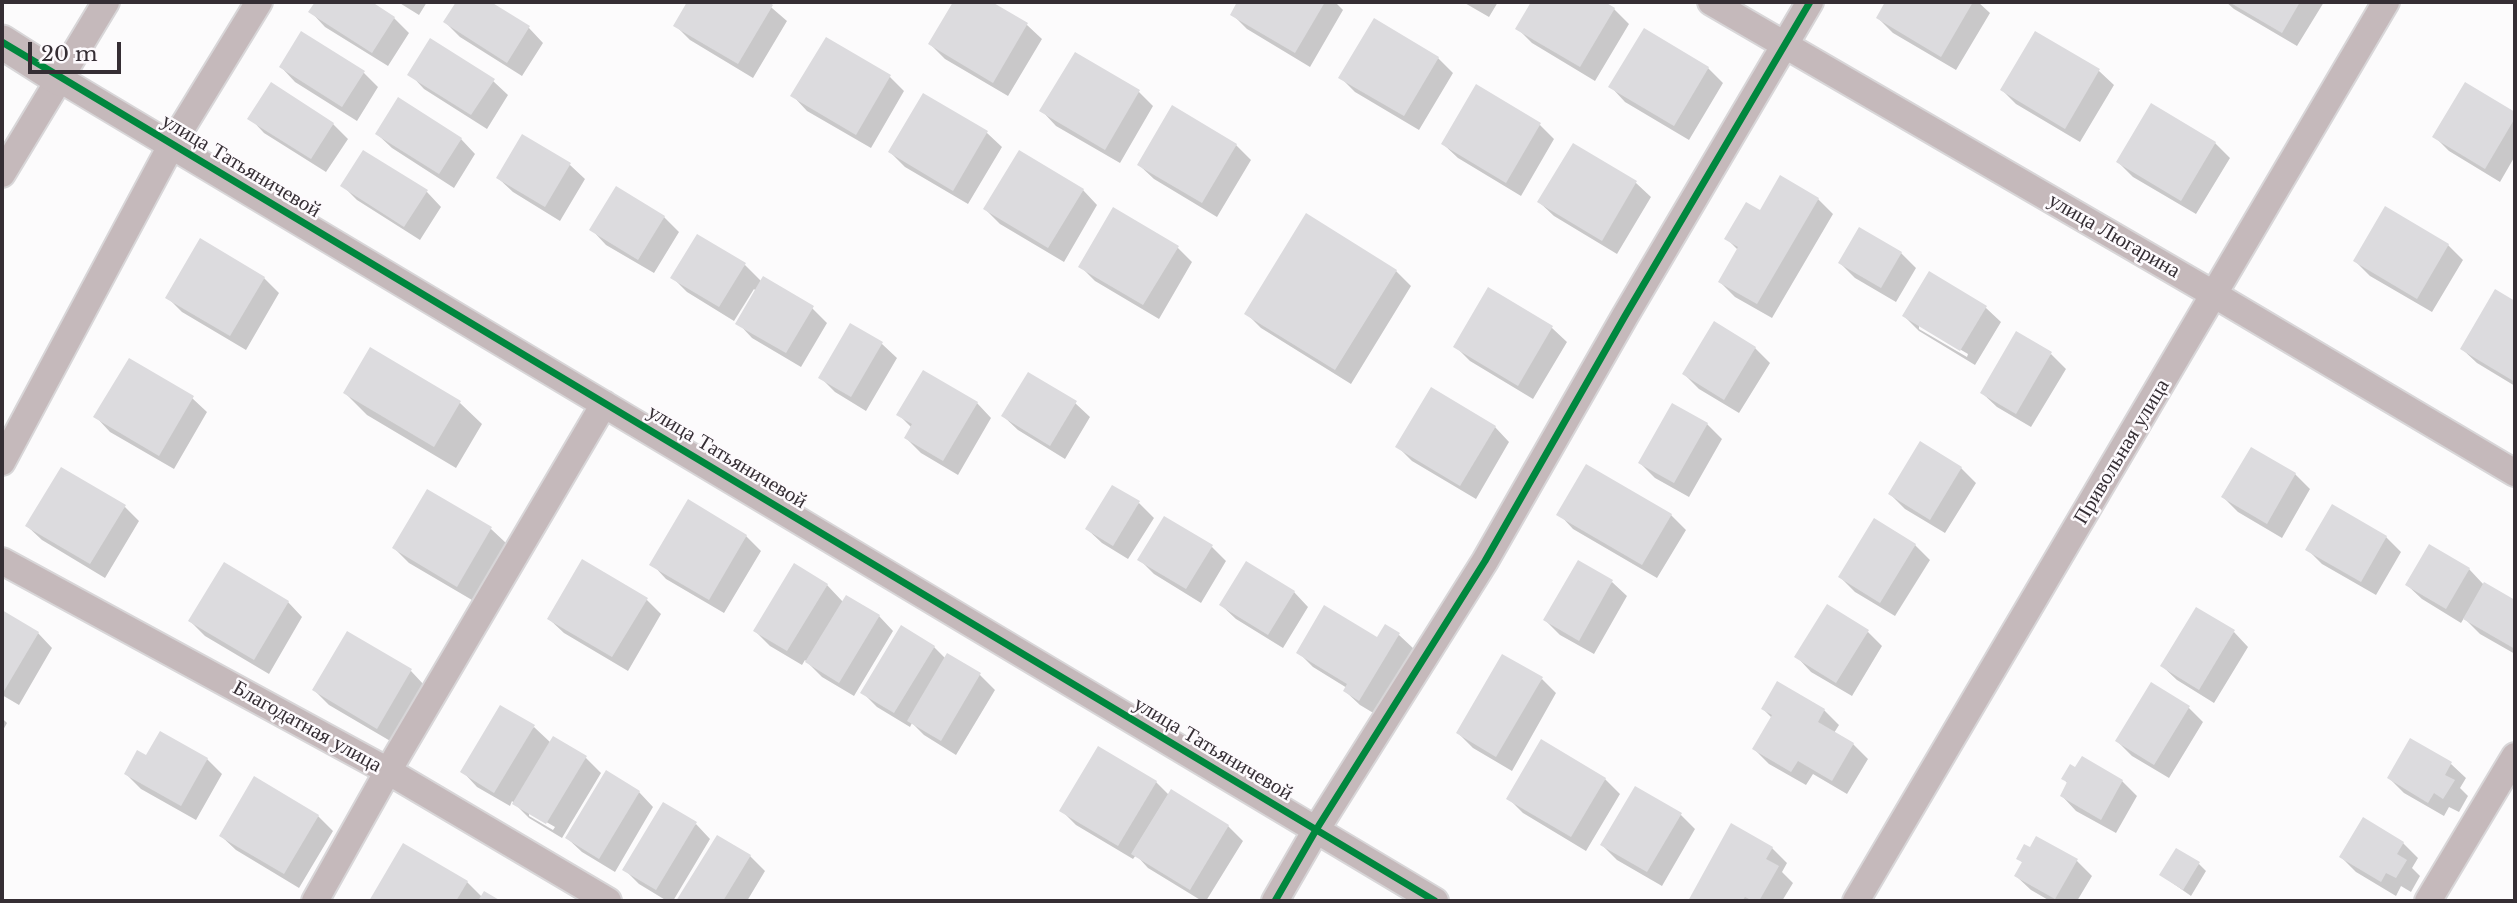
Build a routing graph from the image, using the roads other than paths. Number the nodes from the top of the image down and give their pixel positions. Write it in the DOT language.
graph roads {
  1 [pos="106,2"];
  2 [pos="259,2"];
  3 [pos="1711,2"];
  4 [pos="1810,2"];
  5 [pos="2386,2"];
  6 [pos="2,42"];
  7 [pos="1784,46"];
  8 [pos="60,79"];
  9 [pos="172,144"];
  10 [pos="2,174"];
  11 [pos="2215,295"];
  12 [pos="604,404"];
  13 [pos="2,462"];
  14 [pos="2515,473"];
  15 [pos="2,561"];
  16 [pos="2515,756"];
  17 [pos="388,771"];
  18 [pos="1316,831"];
  19 [pos="315,901"];
  20 [pos="608,901"];
  21 [pos="1275,901"];
  22 [pos="1435,901"];
  23 [pos="1856,901"];
  24 [pos="2428,901"];
  1 -- 8 [label="street"];
  2 -- 9 [label="street"];
  3 -- 7 [label="street, улица Люгарина"];
  4 -- 7 [label="street"];
  5 -- 11 [label="street, Привольная улица"];
  6 -- 8 [label="street, улица Татьяничевой"];
  7 -- 11 [label="street, улица Люгарина"];
  7 -- 18 [label="street"];
  8 -- 9 [label="street, улица Татьяничевой"];
  8 -- 10 [label="street"];
  9 -- 12 [label="street, улица Татьяничевой"];
  9 -- 13 [label="street"];
  11 -- 14 [label="street, улица Люгарина"];
  11 -- 23 [label="street, Привольная улица"];
  12 -- 17 [label="street"];
  12 -- 18 [label="street, улица Татьяничевой"];
  15 -- 17 [label="street, Благодатная улица"];
  16 -- 24 [label="street"];
  17 -- 19 [label="street"];
  17 -- 20 [label="street, Благодатная улица"];
  18 -- 21 [label="street"];
  18 -- 22 [label="street, улица Татьяничевой"];
}
